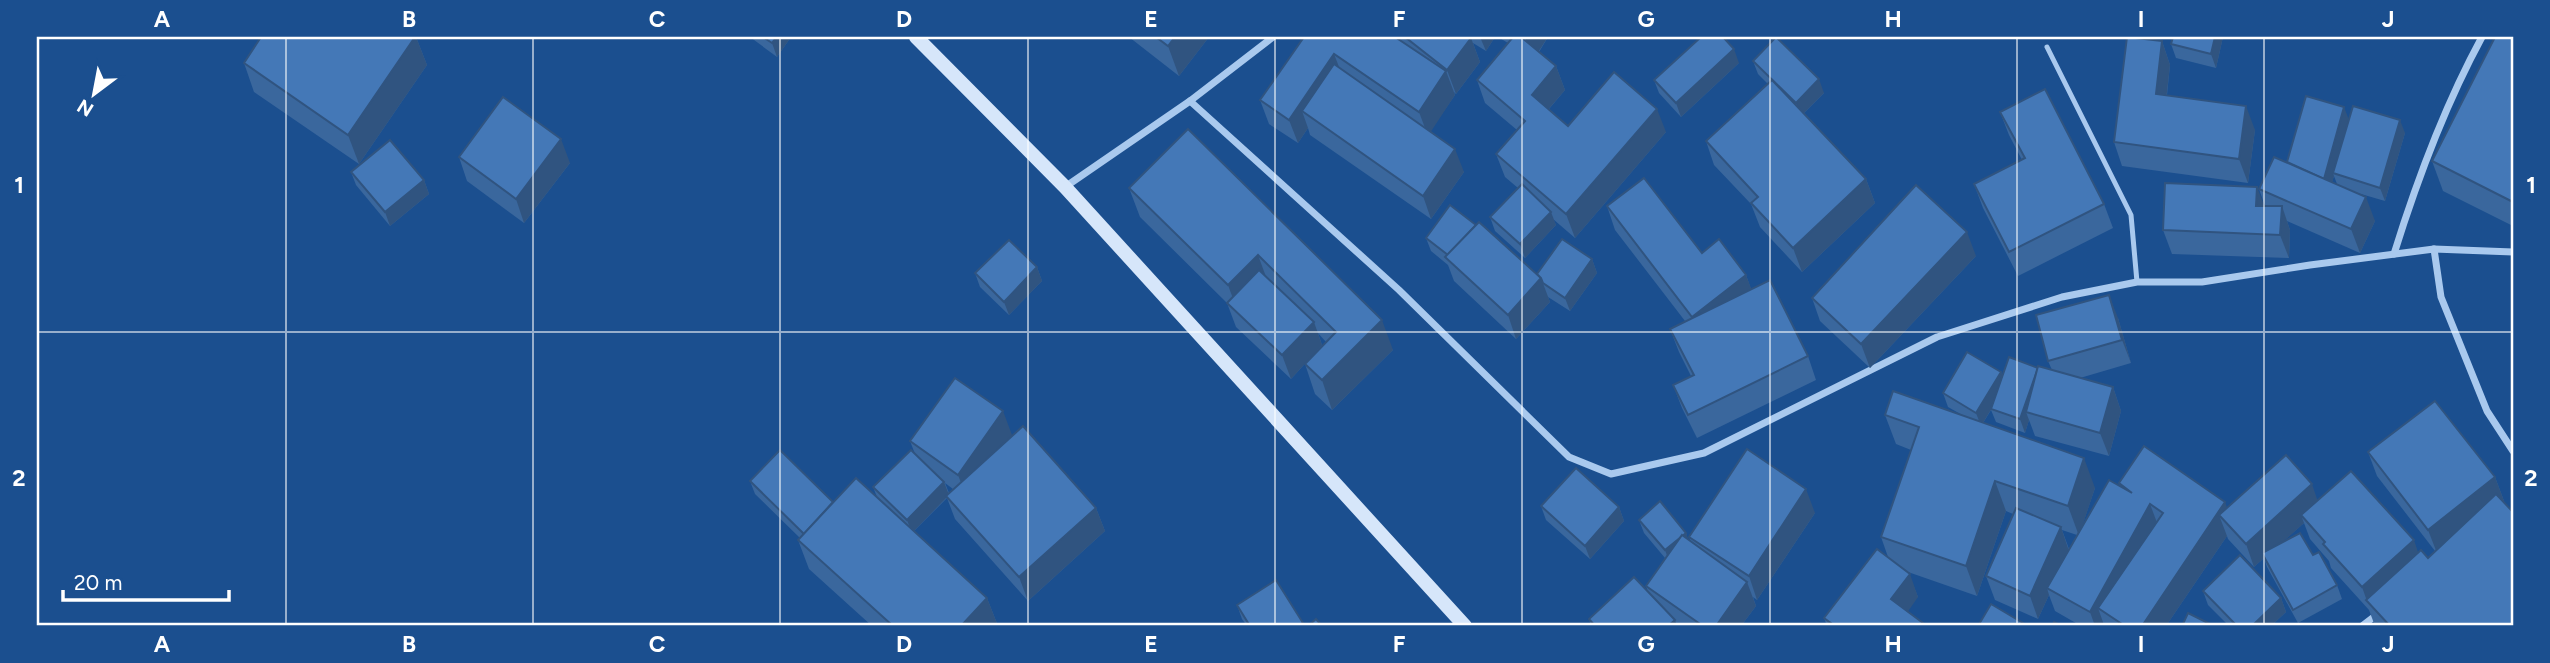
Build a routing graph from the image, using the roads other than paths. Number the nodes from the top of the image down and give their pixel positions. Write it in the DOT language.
graph roads {
  1 [pos="916,37"];
  2 [pos="1273,37"];
  3 [pos="2482,37"];
  4 [pos="2047,47"];
  5 [pos="1190,101"];
  6 [pos="1065,187"];
  7 [pos="2434,249"];
  8 [pos="2513,252"];
  9 [pos="2394,254"];
  10 [pos="2137,282"];
  11 [pos="2513,450"];
  12 [pos="2382,611"];
  13 [pos="1465,626"];
  14 [pos="2362,626"];
  1 -- 6 [label="main road"];
  2 -- 5 [label="street"];
  3 -- 9 [label="street"];
  4 -- 10 [label="lane"];
  5 -- 6 [label="street"];
  5 -- 10 [label="street"];
  6 -- 13 [label="main road"];
  7 -- 8 [label="street"];
  7 -- 9 [label="street"];
  7 -- 11 [label="street"];
  9 -- 10 [label="street"];
  12 -- 14 [label="street"];
}
